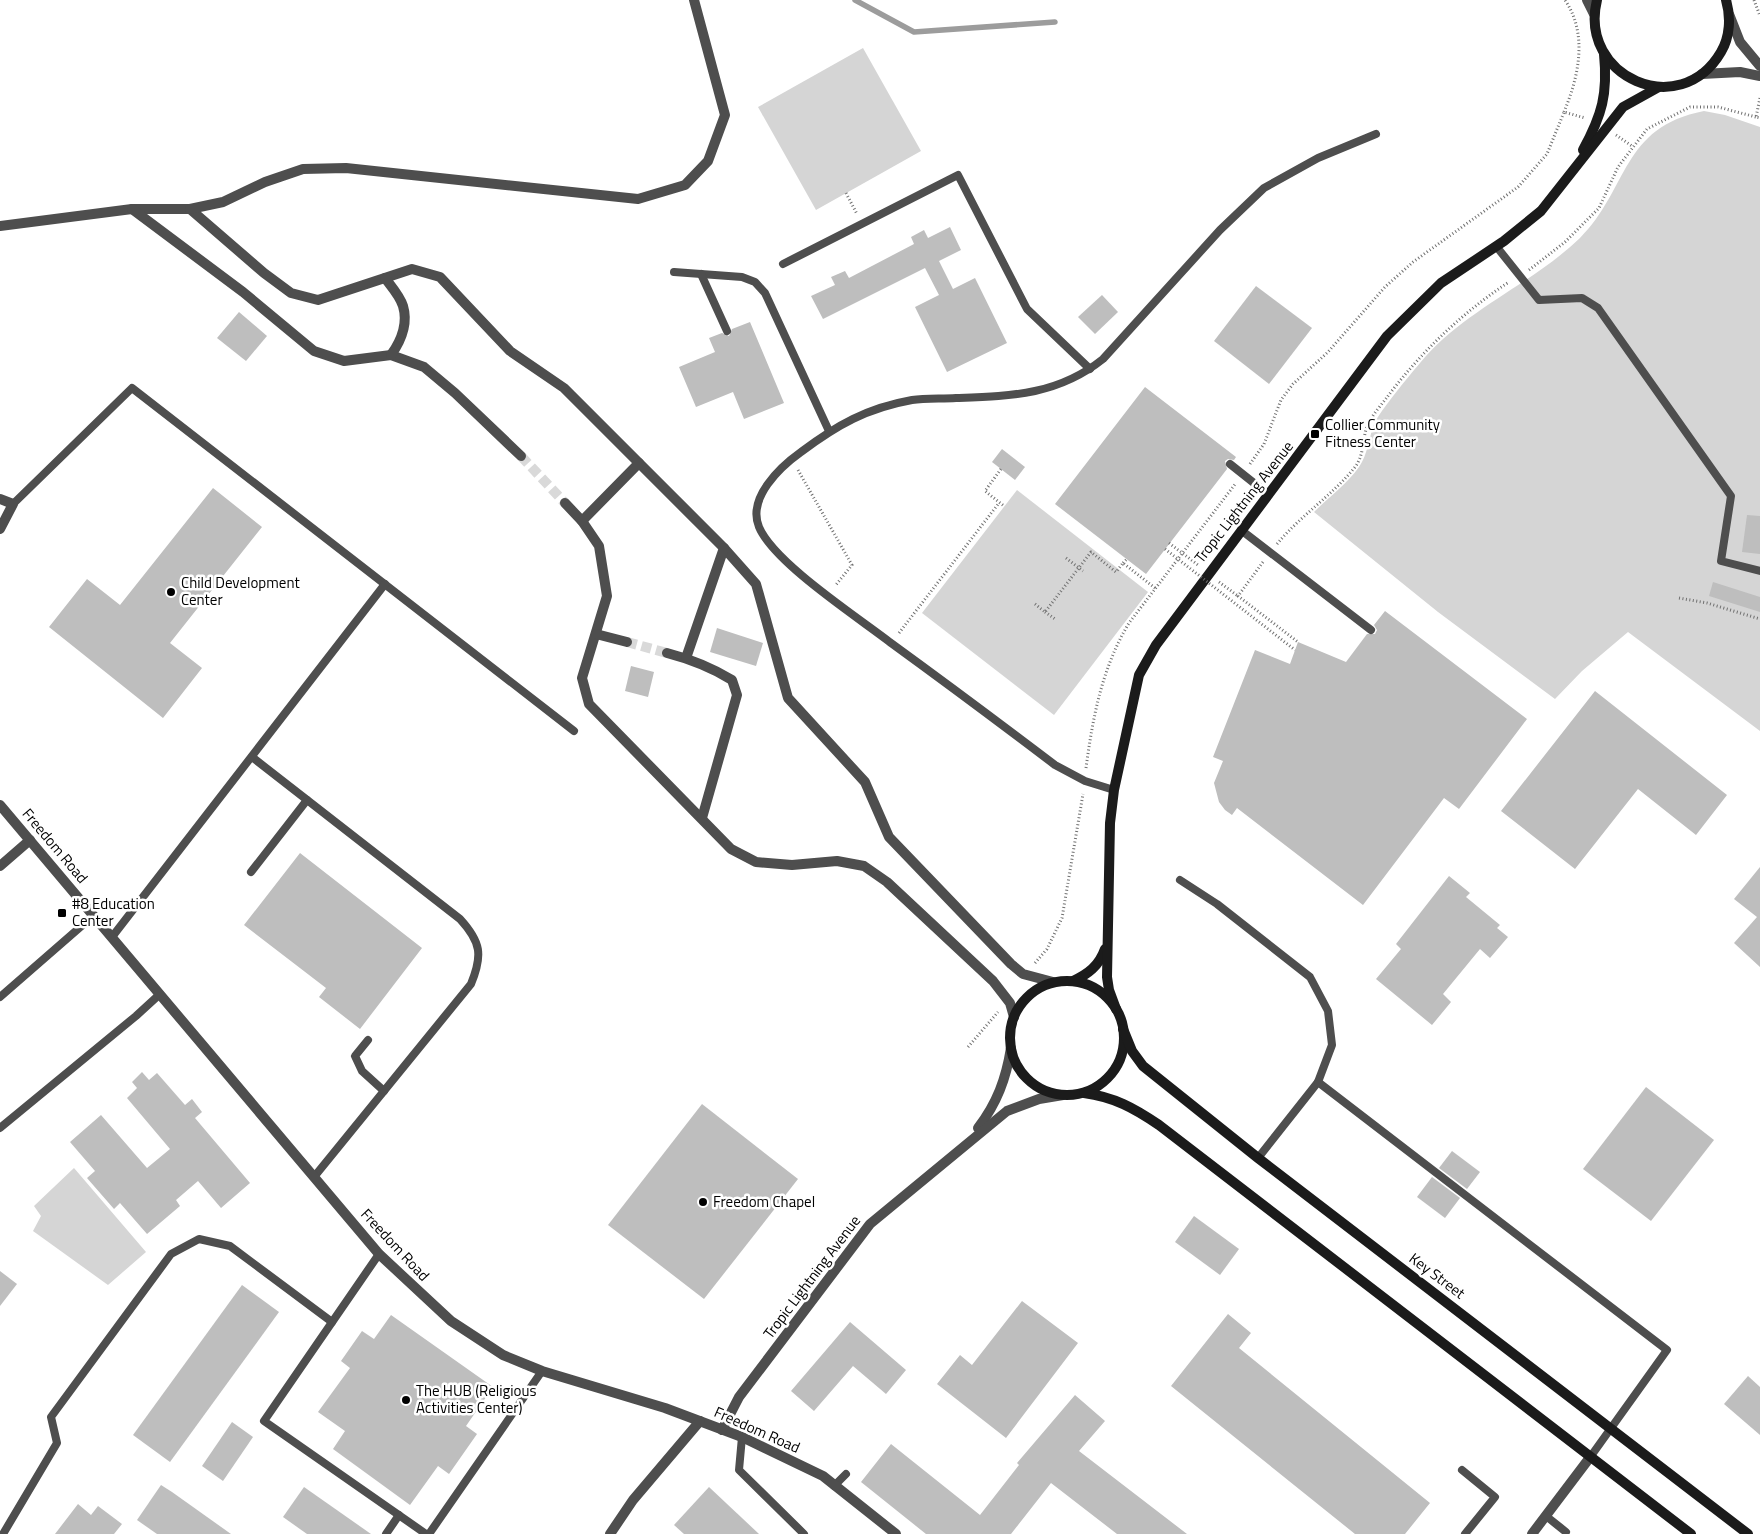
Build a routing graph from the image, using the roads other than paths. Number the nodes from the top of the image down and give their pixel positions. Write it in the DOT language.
graph roads {
  1 [pos="694,0"];
  2 [pos="1587,0"];
  3 [pos="1597,0"];
  4 [pos="1726,0"];
  5 [pos="1729,12"];
  6 [pos="1594,14"];
  7 [pos="1604,54"];
  8 [pos="1760,66"];
  9 [pos="1702,74"];
  10 [pos="1760,76"];
  11 [pos="1660,87"];
  12 [pos="1376,134"];
  13 [pos="1570,173"];
  14 [pos="132,209"];
  15 [pos="190,209"];
  16 [pos="0,226"];
  17 [pos="1496,246"];
  18 [pos="783,264"];
  19 [pos="674,272"];
  20 [pos="701,274"];
  21 [pos="385,278"];
  22 [pos="727,331"];
  23 [pos="391,355"];
  24 [pos="1090,369"];
  25 [pos="830,431"];
  26 [pos="521,456"];
  27 [pos="638,463"];
  28 [pos="1230,464"];
  29 [pos="1269,495"];
  30 [pos="0,499"];
  31 [pos="565,503"];
  32 [pos="13,504"];
  33 [pos="582,521"];
  34 [pos="0,529"];
  35 [pos="1241,530"];
  36 [pos="724,548"];
  37 [pos="1760,571"];
  38 [pos="386,584"];
  39 [pos="1371,630"];
  40 [pos="596,634"];
  41 [pos="627,642"];
  42 [pos="666,653"];
  43 [pos="686,658"];
  44 [pos="574,731"];
  45 [pos="252,757"];
  46 [pos="1114,790"];
  47 [pos="307,800"];
  48 [pos="0,805"];
  49 [pos="702,818"];
  50 [pos="30,840"];
  51 [pos="0,866"];
  52 [pos="251,872"];
  53 [pos="1180,880"];
  54 [pos="93,916"];
  55 [pos="112,937"];
  56 [pos="1109,937"];
  57 [pos="1073,981"];
  58 [pos="1053,982"];
  59 [pos="160,994"];
  60 [pos="0,997"];
  61 [pos="1116,1009"];
  62 [pos="1014,1017"];
  63 [pos="1124,1029"];
  64 [pos="368,1040"];
  65 [pos="1011,1048"];
  66 [pos="1318,1082"];
  67 [pos="384,1091"];
  68 [pos="1084,1093"];
  69 [pos="1063,1095"];
  70 [pos="0,1128"];
  71 [pos="968,1141"];
  72 [pos="1258,1158"];
  73 [pos="314,1177"];
  74 [pos="379,1254"];
  75 [pos="332,1322"];
  76 [pos="542,1371"];
  77 [pos="700,1421"];
  78 [pos="1610,1427"];
  79 [pos="722,1430"];
  80 [pos="742,1437"];
  81 [pos="1591,1456"];
  82 [pos="1462,1470"];
  83 [pos="846,1474"];
  84 [pos="834,1486"];
  85 [pos="399,1515"];
  86 [pos="1546,1516"];
  87 [pos="1566,1532"];
  88 [pos="4,1534"];
  89 [pos="386,1534"];
  90 [pos="428,1534"];
  91 [pos="610,1534"];
  92 [pos="804,1534"];
  93 [pos="896,1534"];
  94 [pos="1465,1534"];
  95 [pos="1532,1534"];
  96 [pos="1691,1534"];
  97 [pos="1748,1534"];
  1 -- 15 [label="street"];
  2 -- 6 [label="street"];
  3 -- 6 [label="main road"];
  4 -- 5 [label="main road"];
  5 -- 8 [label="street"];
  5 -- 9 [label="main road"];
  6 -- 7 [label="main road"];
  7 -- 11 [label="main road"];
  7 -- 13 [label="main road"];
  9 -- 10 [label="street"];
  9 -- 11 [label="main road"];
  11 -- 13 [label="main road"];
  12 -- 24 [label="lane"];
  13 -- 17 [label="main road, Tropic Lightning Avenue"];
  14 -- 15 [label="street"];
  14 -- 16 [label="street"];
  14 -- 23 [label="street"];
  15 -- 21 [label="street"];
  17 -- 29 [label="main road, Tropic Lightning Avenue"];
  17 -- 37 [label="lane"];
  18 -- 24 [label="lane"];
  19 -- 20 [label="lane"];
  20 -- 22 [label="lane"];
  20 -- 25 [label="lane"];
  21 -- 23 [label="street"];
  21 -- 27 [label="street"];
  23 -- 26 [label="street"];
  24 -- 25 [label="lane"];
  25 -- 46 [label="lane"];
  27 -- 33 [label="street"];
  27 -- 36 [label="street"];
  28 -- 29 [label="lane"];
  29 -- 35 [label="main road, Tropic Lightning Avenue"];
  30 -- 32 [label="street"];
  31 -- 33 [label="street"];
  32 -- 34 [label="street"];
  32 -- 38 [label="lane"];
  33 -- 40 [label="street"];
  35 -- 39 [label="lane"];
  35 -- 46 [label="main road, Tropic Lightning Avenue"];
  36 -- 43 [label="street"];
  36 -- 58 [label="street"];
  38 -- 44 [label="lane"];
  38 -- 45 [label="lane"];
  40 -- 41 [label="street"];
  40 -- 49 [label="street"];
  42 -- 43 [label="street"];
  43 -- 49 [label="street"];
  45 -- 47 [label="lane"];
  45 -- 55 [label="lane"];
  46 -- 56 [label="main road, Tropic Lightning Avenue"];
  47 -- 52 [label="lane"];
  47 -- 67 [label="lane"];
  48 -- 50 [label="street, Freedom Road"];
  49 -- 62 [label="street"];
  50 -- 51 [label="street"];
  50 -- 54 [label="street, Freedom Road"];
  53 -- 66 [label="lane"];
  54 -- 55 [label="street, Freedom Road"];
  54 -- 60 [label="lane"];
  55 -- 59 [label="street, Freedom Road"];
  56 -- 57 [label="main road"];
  56 -- 61 [label="main road, Tropic Lightning Avenue"];
  57 -- 58 [label="main road"];
  57 -- 61 [label="main road"];
  58 -- 62 [label="main road"];
  59 -- 70 [label="lane"];
  59 -- 73 [label="street, Freedom Road"];
  61 -- 63 [label="main road"];
  62 -- 65 [label="main road"];
  63 -- 68 [label="main road"];
  63 -- 72 [label="main road, Key Street"];
  64 -- 67 [label="lane"];
  65 -- 69 [label="main road"];
  65 -- 71 [label="street"];
  66 -- 72 [label="lane"];
  66 -- 78 [label="lane"];
  67 -- 73 [label="lane"];
  68 -- 69 [label="main road"];
  68 -- 81 [label="main road"];
  69 -- 71 [label="street"];
  71 -- 79 [label="street, Tropic Lightning Avenue"];
  72 -- 78 [label="main road, Key Street"];
  73 -- 74 [label="street, Freedom Road"];
  74 -- 75 [label="lane"];
  74 -- 76 [label="street, Freedom Road"];
  75 -- 85 [label="lane"];
  75 -- 88 [label="lane"];
  76 -- 77 [label="street, Freedom Road"];
  76 -- 90 [label="lane"];
  77 -- 79 [label="street, Freedom Road"];
  77 -- 91 [label="street"];
  78 -- 81 [label="lane"];
  78 -- 97 [label="main road, Key Street"];
  79 -- 80 [label="street, Freedom Road"];
  80 -- 84 [label="street, Freedom Road"];
  80 -- 92 [label="lane"];
  81 -- 86 [label="street"];
  81 -- 96 [label="main road"];
  82 -- 94 [label="lane"];
  83 -- 84 [label="lane"];
  84 -- 93 [label="street, Freedom Road"];
  85 -- 89 [label="lane"];
  85 -- 90 [label="lane"];
  86 -- 87 [label="lane"];
  86 -- 95 [label="street"];
}
